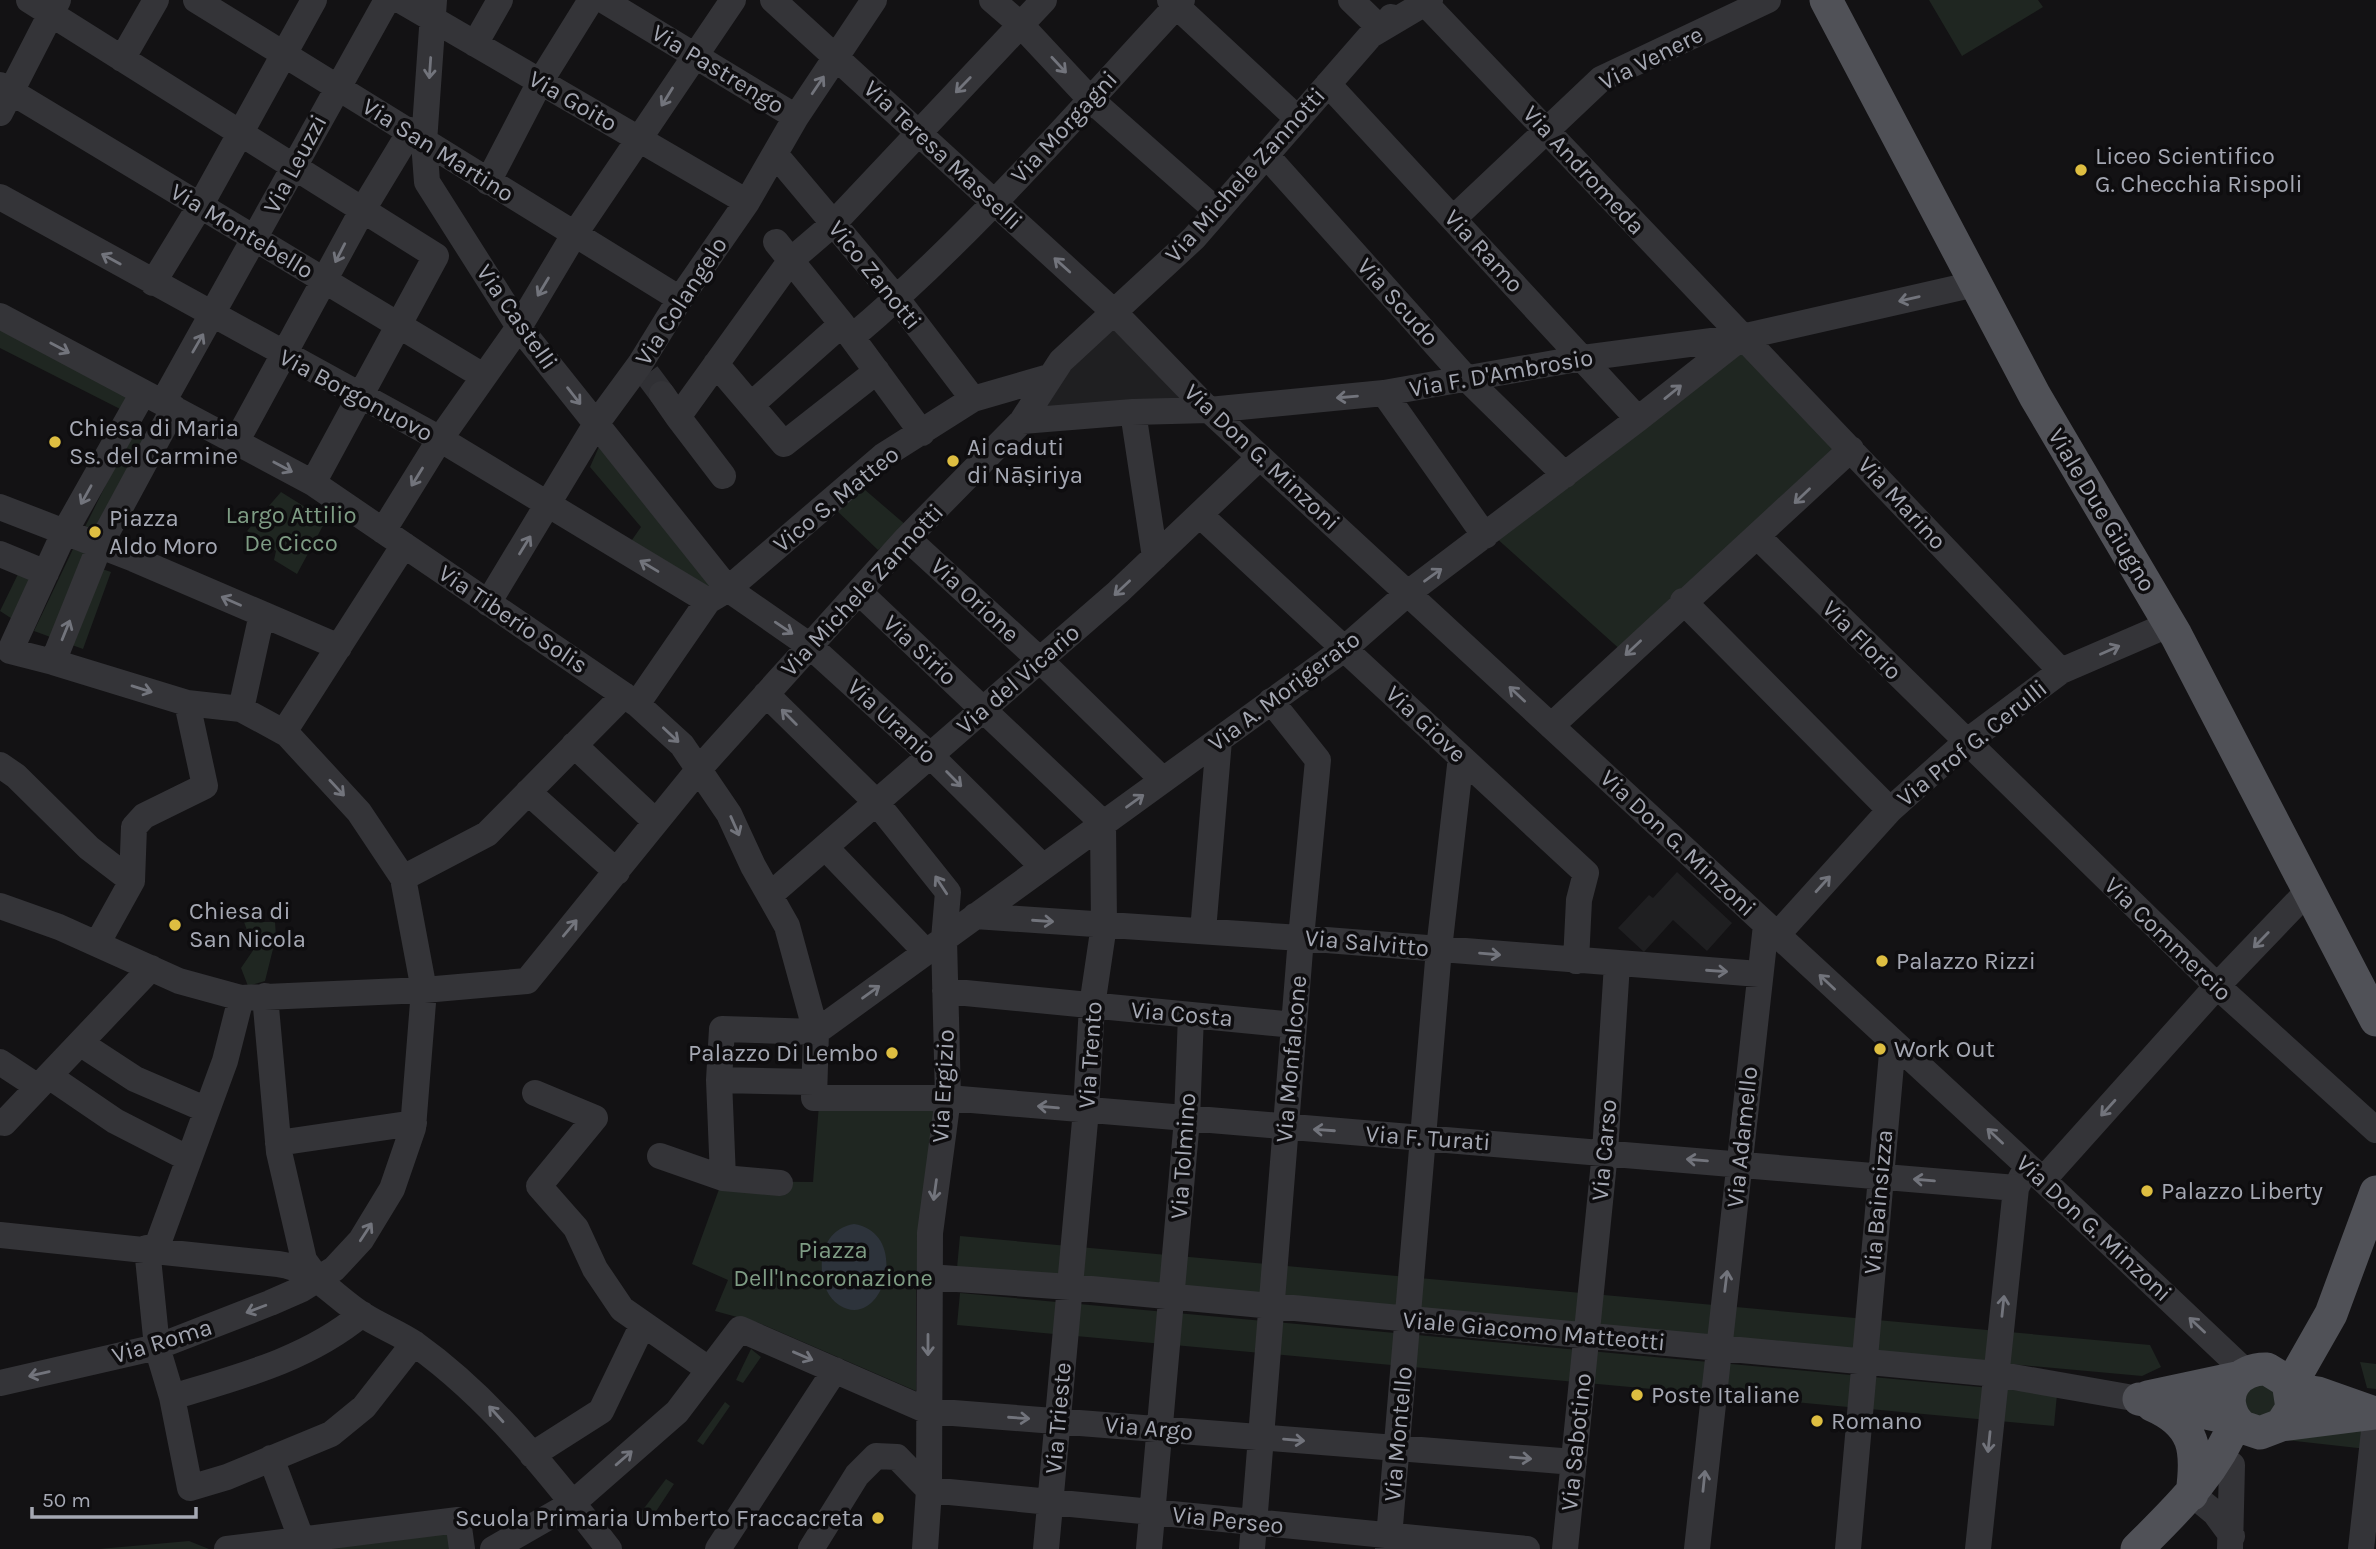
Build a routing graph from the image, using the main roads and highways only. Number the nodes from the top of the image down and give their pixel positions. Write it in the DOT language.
graph roads {
  1 [pos="1826,0"];
  2 [pos="2376,1020"];
  3 [pos="2376,1192"];
  4 [pos="2331,1314"];
  5 [pos="2247,1373"];
  6 [pos="2290,1387"];
  7 [pos="2139,1399"];
  8 [pos="2375,1413"];
  9 [pos="2235,1420"];
  10 [pos="2278,1427"];
  11 [pos="2192,1494"];
  12 [pos="2137,1549"];
  1 -- 2 [label="main road, Viale Due Giugno"];
  3 -- 4 [label="main road"];
  4 -- 5 [label="main road"];
  4 -- 6 [label="main road"];
  5 -- 6 [label="main road"];
  5 -- 7 [label="main road"];
  5 -- 9 [label="main road"];
  6 -- 8 [label="main road"];
  6 -- 10 [label="main road"];
  7 -- 9 [label="main road"];
  7 -- 11 [label="main road"];
  8 -- 10 [label="main road"];
  9 -- 10 [label="main road"];
  9 -- 11 [label="main road"];
  10 -- 11 [label="main road"];
  11 -- 12 [label="main road"];
}
